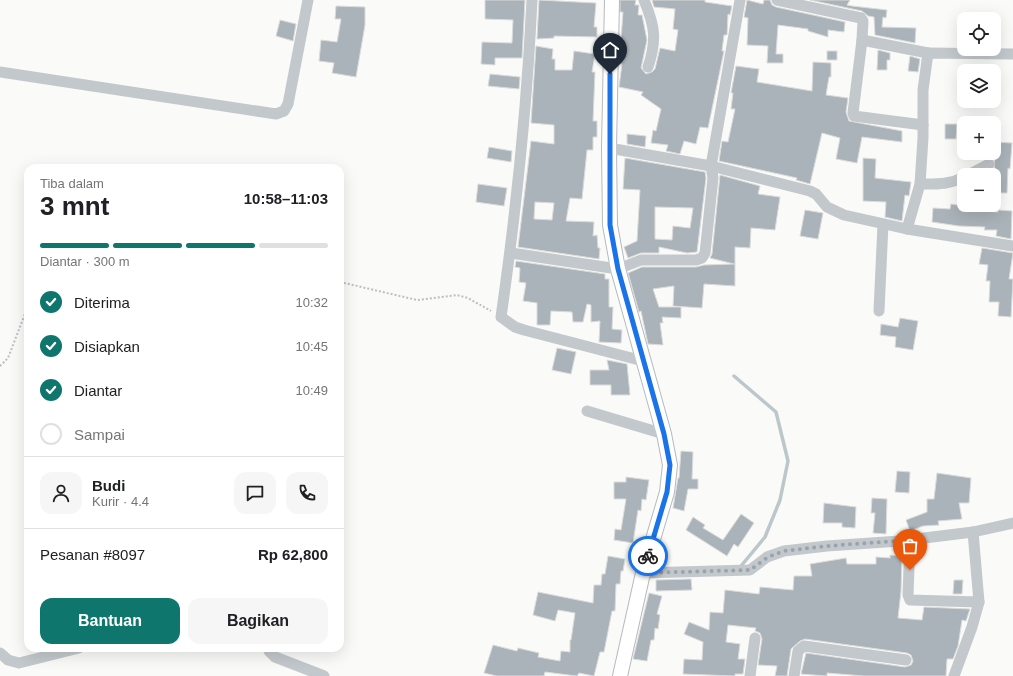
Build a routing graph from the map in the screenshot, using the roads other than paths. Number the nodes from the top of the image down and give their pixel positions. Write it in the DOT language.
graph roads {
  1 [pos="308,0"];
  2 [pos="532,0"];
  3 [pos="612,0"];
  4 [pos="644,0"];
  5 [pos="740,0"];
  6 [pos="777,0"];
  7 [pos="862,40"];
  8 [pos="928,53"];
  9 [pos="1013,54"];
  10 [pos="648,68"];
  11 [pos="0,72"];
  12 [pos="923,125"];
  13 [pos="609,148"];
  14 [pos="989,164"];
  15 [pos="711,166"];
  16 [pos="981,168"];
  17 [pos="957,180"];
  18 [pos="920,184"];
  19 [pos="883,224"];
  20 [pos="907,229"];
  21 [pos="1013,246"];
  22 [pos="511,253"];
  23 [pos="618,269"];
  24 [pos="879,311"];
  25 [pos="643,360"];
  26 [pos="587,412"];
  27 [pos="664,434"];
  28 [pos="1013,523"];
  29 [pos="973,532"];
  30 [pos="910,540"];
  31 [pos="643,573"];
  32 [pos="979,602"];
  33 [pos="756,638"];
  34 [pos="63,652"];
  35 [pos="270,652"];
  36 [pos="0,653"];
  37 [pos="906,660"];
  38 [pos="324,676"];
  39 [pos="620,676"];
  40 [pos="750,676"];
  41 [pos="794,676"];
  42 [pos="954,676"];
  1 -- 11 [label="street"];
  2 -- 22 [label="street"];
  3 -- 13 [label="main road"];
  4 -- 10 [label="street"];
  5 -- 15 [label="street"];
  6 -- 7 [label="street"];
  7 -- 8 [label="street"];
  7 -- 12 [label="street"];
  8 -- 9 [label="street"];
  8 -- 12 [label="street"];
  12 -- 18 [label="street"];
  13 -- 15 [label="street"];
  13 -- 23 [label="main road"];
  14 -- 16 [label="street"];
  15 -- 19 [label="street"];
  15 -- 23 [label="street"];
  17 -- 18 [label="street"];
  18 -- 20 [label="street"];
  19 -- 20 [label="street"];
  19 -- 24 [label="street"];
  20 -- 21 [label="street"];
  22 -- 23 [label="street"];
  22 -- 25 [label="street"];
  23 -- 25 [label="main road"];
  25 -- 27 [label="main road"];
  26 -- 27 [label="street"];
  27 -- 31 [label="main road"];
  28 -- 29 [label="street"];
  29 -- 30 [label="street"];
  29 -- 32 [label="street"];
  30 -- 31 [label="street"];
  30 -- 32 [label="street"];
  31 -- 39 [label="main road"];
  32 -- 42 [label="street"];
  33 -- 40 [label="street"];
  34 -- 36 [label="street"];
  35 -- 38 [label="street"];
  37 -- 41 [label="street"];
}
